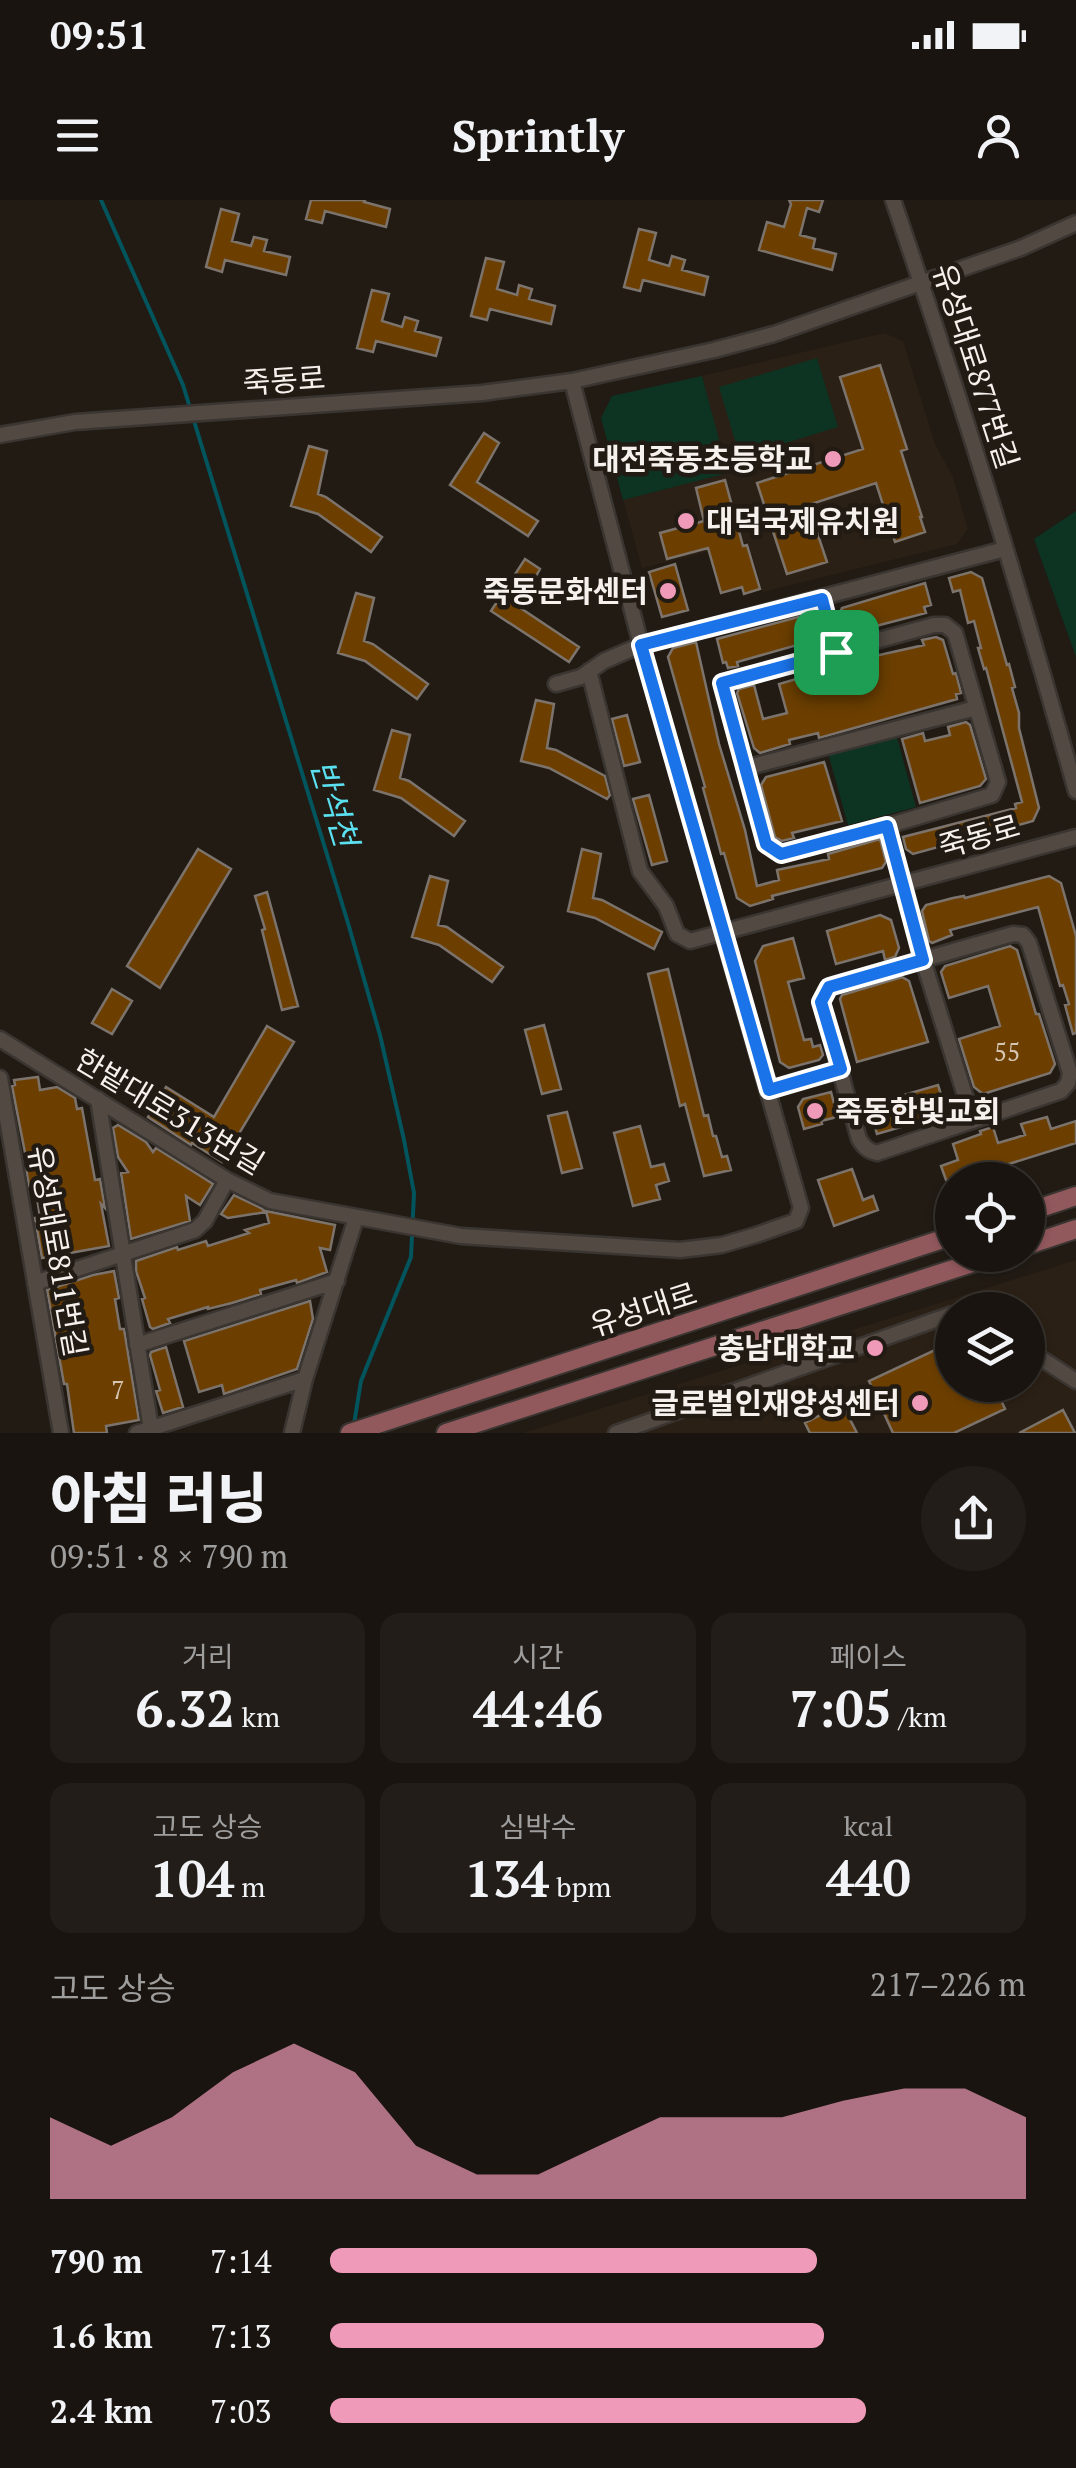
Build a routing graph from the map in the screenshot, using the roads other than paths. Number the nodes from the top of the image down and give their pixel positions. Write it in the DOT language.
graph roads {
  1 [pos="893,200"];
  2 [pos="1076,223"];
  3 [pos="922,284"];
  4 [pos="572,381"];
  5 [pos="0,435"];
  6 [pos="1005,549"];
  7 [pos="822,599"];
  8 [pos="641,645"];
  9 [pos="836,652"];
  10 [pos="589,671"];
  11 [pos="556,684"];
  12 [pos="976,708"];
  13 [pos="746,768"];
  14 [pos="1076,791"];
  15 [pos="887,826"];
  16 [pos="1076,837"];
  17 [pos="902,886"];
  18 [pos="723,932"];
  19 [pos="923,960"];
  20 [pos="0,1041"];
  21 [pos="841,1069"];
  22 [pos="0,1078"];
  23 [pos="769,1090"];
  24 [pos="98,1099"];
  25 [pos="973,1121"];
  26 [pos="228,1180"];
  27 [pos="1076,1196"];
  28 [pos="1045,1206"];
  29 [pos="356,1218"];
  30 [pos="1076,1229"];
  31 [pos="1045,1239"];
  32 [pos="935,1242"];
  33 [pos="121,1254"];
  34 [pos="944,1272"];
  35 [pos="337,1281"];
  36 [pos="36,1283"];
  37 [pos="935,1320"];
  38 [pos="136,1345"];
  39 [pos="1045,1361"];
  40 [pos="305,1380"];
  41 [pos="1076,1381"];
  42 [pos="144,1431"];
  43 [pos="61,1433"];
  44 [pos="292,1433"];
  45 [pos="350,1433"];
  46 [pos="446,1433"];
  47 [pos="616,1433"];
  1 -- 3 [label="street, 유성대로877번길"];
  2 -- 3 [label="street, 죽동로"];
  3 -- 4 [label="street, 죽동로"];
  3 -- 6 [label="street, 유성대로877번길"];
  4 -- 5 [label="street, 죽동로"];
  4 -- 8 [label="street"];
  6 -- 7 [label="street"];
  6 -- 14 [label="street, 유성대로877번길"];
  7 -- 8 [label="street"];
  7 -- 9 [label="street"];
  8 -- 10 [label="street"];
  8 -- 18 [label="street"];
  9 -- 12 [label="street"];
  9 -- 13 [label="street"];
  10 -- 11 [label="street"];
  10 -- 18 [label="street, 죽동로"];
  12 -- 13 [label="street"];
  12 -- 15 [label="street"];
  13 -- 15 [label="street"];
  15 -- 17 [label="street"];
  16 -- 17 [label="street, 죽동로"];
  17 -- 18 [label="street, 죽동로"];
  17 -- 19 [label="street"];
  18 -- 23 [label="street"];
  19 -- 21 [label="street"];
  19 -- 25 [label="street"];
  19 -- 25 [label="street"];
  20 -- 24 [label="street, 한밭대로313번길"];
  21 -- 23 [label="street"];
  21 -- 25 [label="street"];
  22 -- 36 [label="street, 유성대로811번길"];
  23 -- 29 [label="street, 한밭대로313번길"];
  24 -- 26 [label="street, 한밭대로313번길"];
  24 -- 33 [label="street"];
  26 -- 29 [label="street, 한밭대로313번길"];
  26 -- 33 [label="street"];
  27 -- 28 [label="main road"];
  29 -- 35 [label="street"];
  30 -- 31 [label="main road"];
  32 -- 45 [label="main road, 유성대로"];
  33 -- 36 [label="street"];
  33 -- 38 [label="street"];
  34 -- 46 [label="main road, 유성대로"];
  35 -- 38 [label="street"];
  35 -- 40 [label="street"];
  36 -- 43 [label="street, 유성대로811번길"];
  37 -- 47 [label="street"];
  38 -- 42 [label="street"];
  39 -- 41 [label="street"];
  40 -- 42 [label="street"];
  40 -- 44 [label="street"];
}
